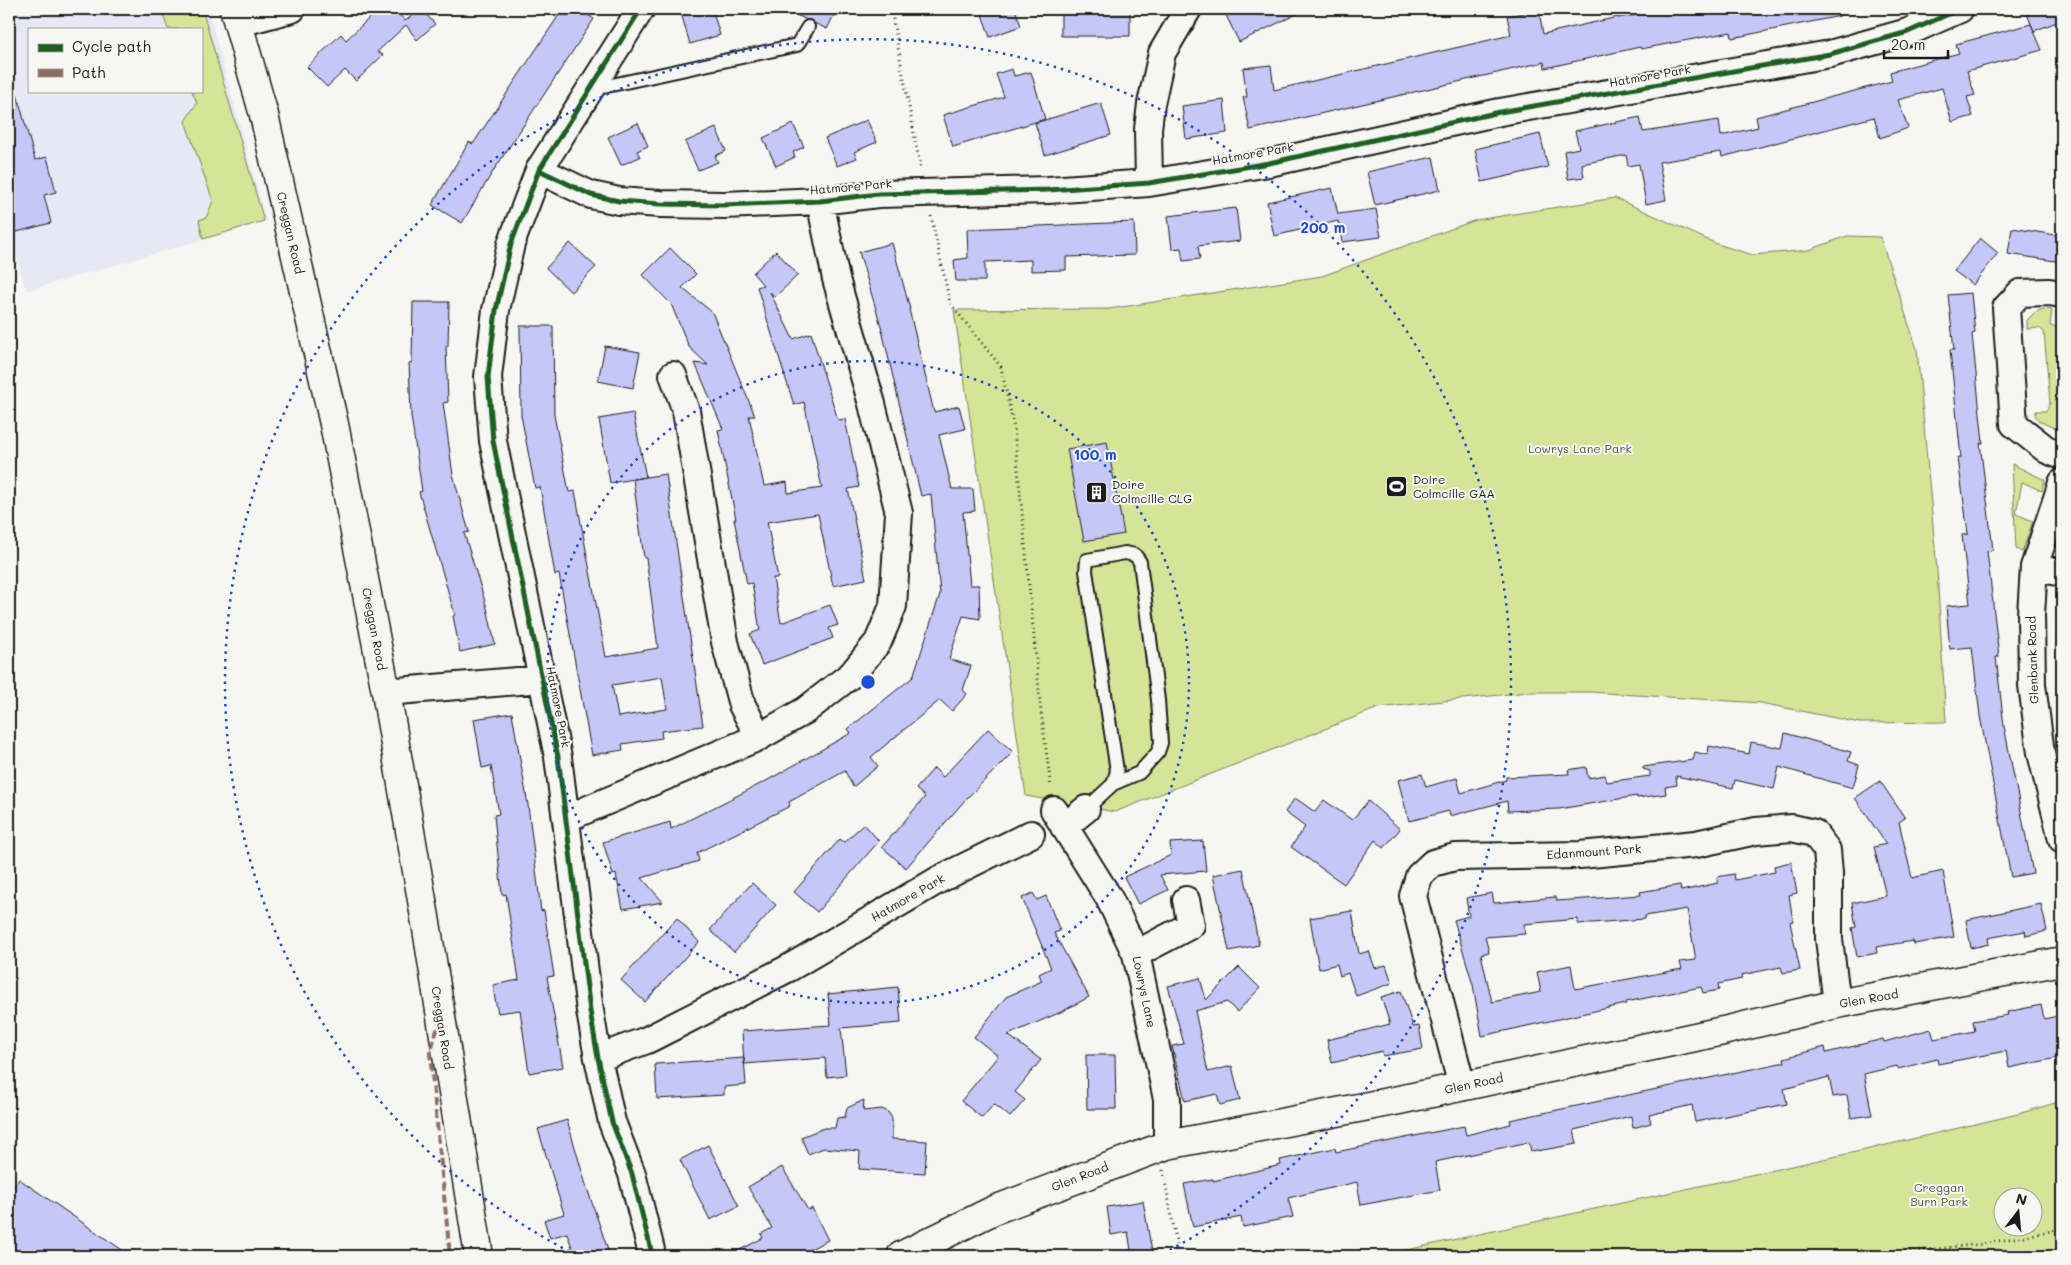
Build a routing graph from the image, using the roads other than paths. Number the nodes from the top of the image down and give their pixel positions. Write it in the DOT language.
graph roads {
  1 [pos="292,9"];
  2 [pos="641,9"];
  3 [pos="1188,9"];
  4 [pos="1960,9"];
  5 [pos="236,16"];
  6 [pos="808,27"];
  7 [pos="590,90"];
  8 [pos="539,170"];
  9 [pos="1149,182"];
  10 [pos="820,201"];
  11 [pos="2062,294"];
  12 [pos="674,375"];
  13 [pos="2062,456"];
  14 [pos="2062,483"];
  15 [pos="2034,567"];
  16 [pos="2062,573"];
  17 [pos="542,679"];
  18 [pos="386,692"];
  19 [pos="758,737"];
  20 [pos="2051,750"];
  21 [pos="1114,784"];
  22 [pos="1086,810"];
  23 [pos="567,818"];
  24 [pos="1031,834"];
  25 [pos="2062,839"];
  26 [pos="1191,922"];
  27 [pos="1136,954"];
  28 [pos="2062,961"];
  29 [pos="1837,1004"];
  30 [pos="598,1058"];
  31 [pos="1462,1087"];
  32 [pos="1163,1146"];
  33 [pos="651,1250"];
  34 [pos="479,1256"];
  35 [pos="901,1256"];
  1 -- 5 [label="street"];
  2 -- 7 [label="street, Hatmore Park"];
  3 -- 9 [label="street"];
  4 -- 9 [label="street, Hatmore Park"];
  5 -- 18 [label="main road, Creggan Road"];
  6 -- 7 [label="lane"];
  7 -- 8 [label="street, Hatmore Park"];
  8 -- 10 [label="street, Hatmore Park"];
  8 -- 17 [label="street, Hatmore Park"];
  9 -- 10 [label="street, Hatmore Park"];
  10 -- 19 [label="street, Hatmore Park"];
  11 -- 13 [label="street"];
  12 -- 19 [label="street"];
  14 -- 15 [label="street, Glenbank Road"];
  15 -- 16 [label="street"];
  15 -- 20 [label="street, Glenbank Road"];
  17 -- 18 [label="street, Hatmore Park"];
  17 -- 23 [label="street, Hatmore Park"];
  18 -- 34 [label="main road, Creggan Road"];
  19 -- 23 [label="street, Hatmore Park"];
  20 -- 25 [label="street, Glenbank Road"];
  21 -- 21 [label="lane"];
  21 -- 22 [label="lane"];
  22 -- 27 [label="street, Lowrys Lane"];
  23 -- 30 [label="street, Hatmore Park"];
  24 -- 30 [label="street, Hatmore Park"];
  26 -- 27 [label="street"];
  27 -- 32 [label="street, Lowrys Lane"];
  28 -- 29 [label="main road, Glen Road"];
  29 -- 31 [label="main road, Glen Road"];
  29 -- 31 [label="street, Edanmount Park"];
  30 -- 33 [label="street, Hatmore Park"];
  31 -- 32 [label="main road, Glen Road"];
  32 -- 35 [label="main road, Glen Road"];
}
